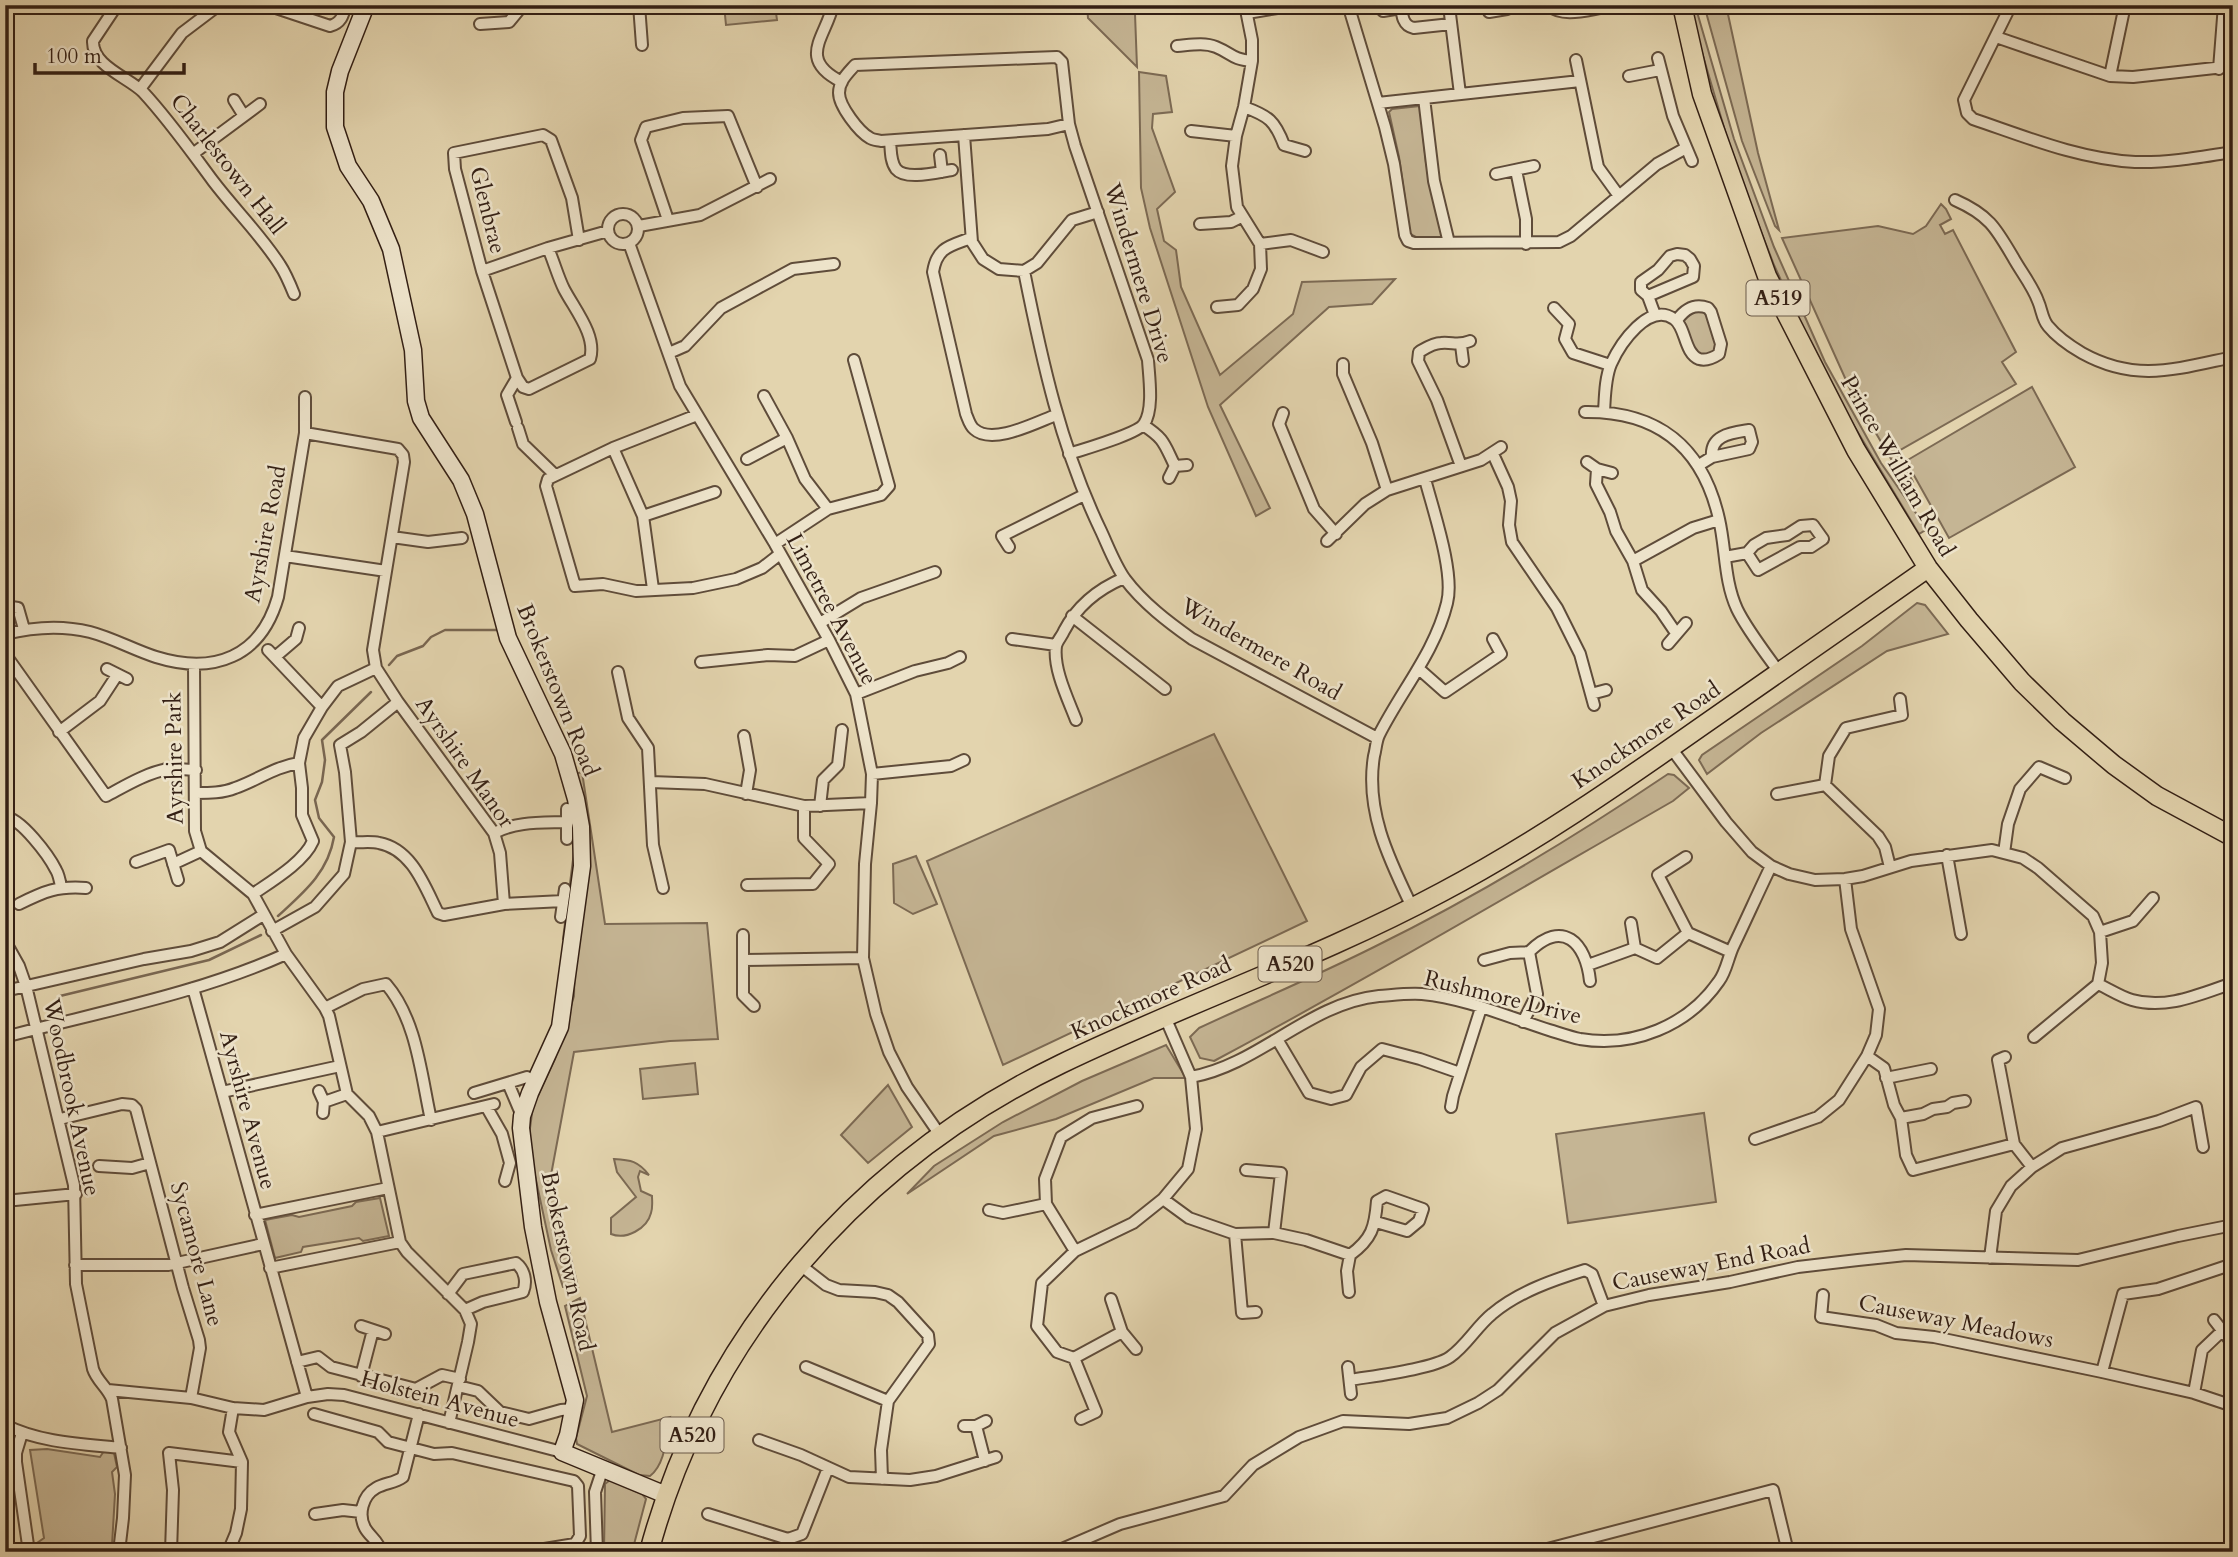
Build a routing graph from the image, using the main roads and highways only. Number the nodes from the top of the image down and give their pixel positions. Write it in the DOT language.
graph roads {
  1 [pos="1682,5"];
  2 [pos="1928,568"];
  3 [pos="2233,837"];
  4 [pos="649,1552"];
  1 -- 2 [label="main road, Prince William Road / A519"];
  2 -- 3 [label="main road, Prince William Road / A519"];
  2 -- 4 [label="main road, Knockmore Road / A520"];
}
